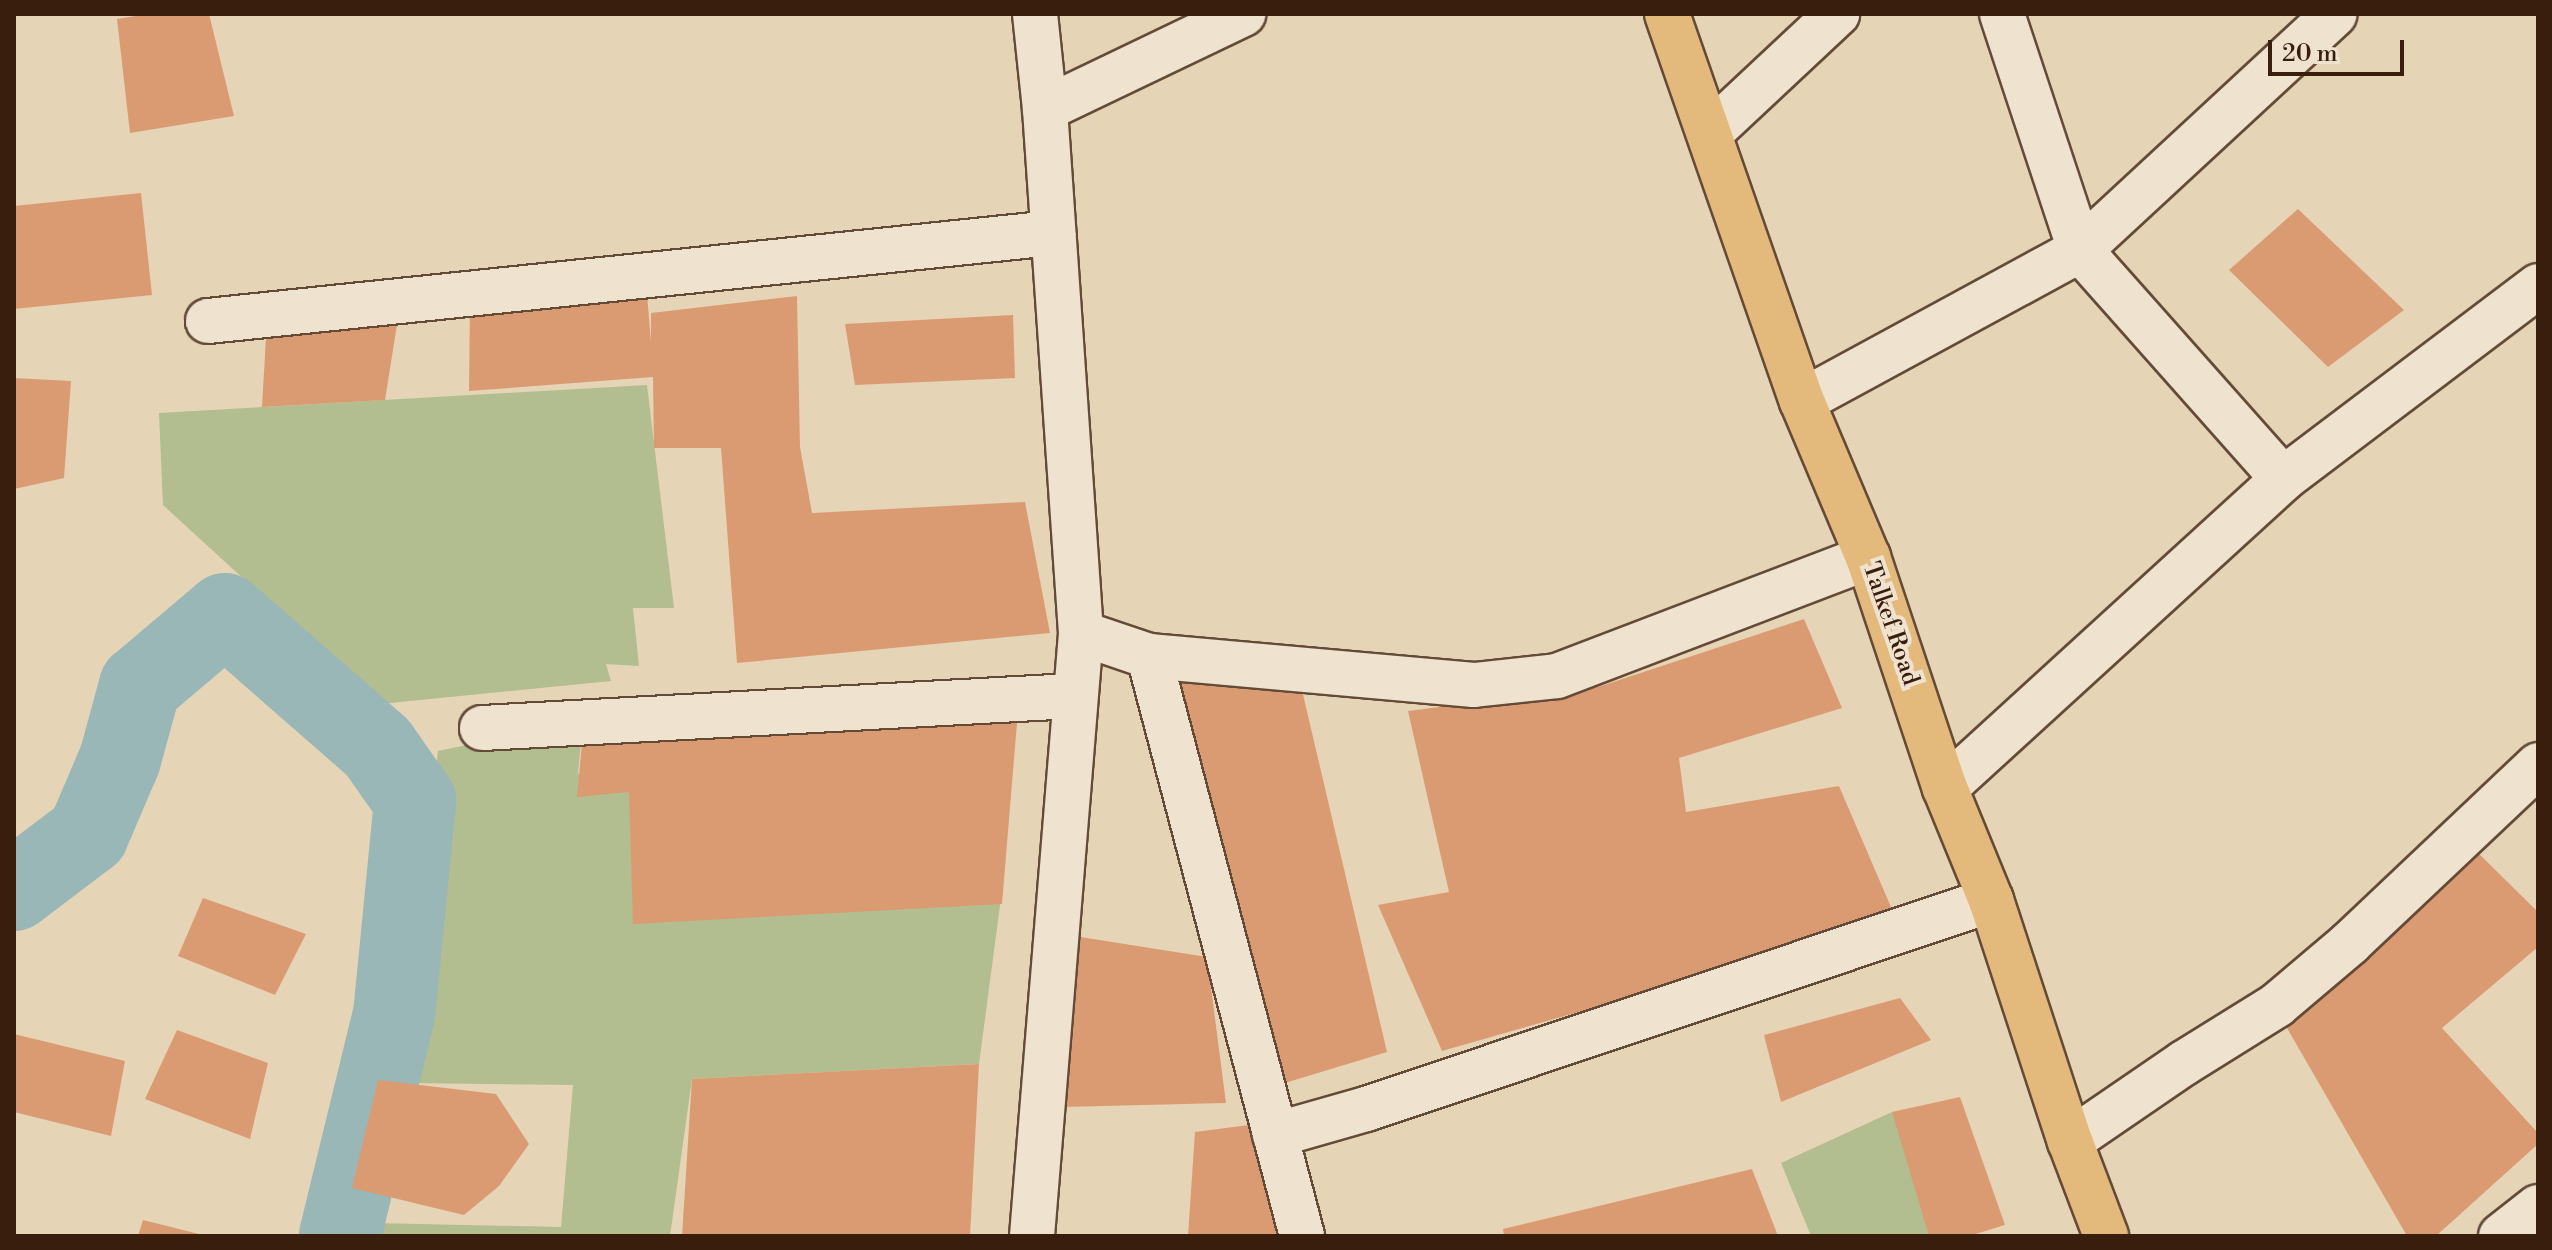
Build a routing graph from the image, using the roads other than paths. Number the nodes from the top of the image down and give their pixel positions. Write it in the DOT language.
graph roads {
  1 [pos="1035,14"];
  2 [pos="1243,14"];
  3 [pos="1667,14"];
  4 [pos="1837,14"];
  5 [pos="2002,14"];
  6 [pos="2335,14"];
  7 [pos="1045,109"];
  8 [pos="1711,132"];
  9 [pos="1053,233"];
  10 [pos="2080,250"];
  11 [pos="2538,286"];
  12 [pos="208,321"];
  13 [pos="1802,401"];
  14 [pos="2283,479"];
  15 [pos="1868,557"];
  16 [pos="1081,633"];
  17 [pos="1149,656"];
  18 [pos="1073,696"];
  19 [pos="482,728"];
  20 [pos="2538,765"];
  21 [pos="1945,788"];
  22 [pos="1991,900"];
  23 [pos="1275,1135"];
  24 [pos="2070,1141"];
  25 [pos="2538,1207"];
  26 [pos="1032,1236"];
  27 [pos="1302,1236"];
  28 [pos="2106,1236"];
  29 [pos="2501,1236"];
  1 -- 7 [label="street"];
  2 -- 7 [label="street"];
  3 -- 8 [label="main road, Talkef Road"];
  4 -- 8 [label="street"];
  5 -- 10 [label="street"];
  6 -- 10 [label="street"];
  7 -- 9 [label="street"];
  8 -- 13 [label="main road, Talkef Road"];
  9 -- 12 [label="street"];
  9 -- 16 [label="street"];
  10 -- 13 [label="street"];
  10 -- 14 [label="street"];
  11 -- 14 [label="street"];
  13 -- 15 [label="main road, Talkef Road"];
  14 -- 21 [label="street"];
  15 -- 17 [label="street"];
  15 -- 21 [label="main road, Talkef Road"];
  16 -- 17 [label="street"];
  16 -- 18 [label="street"];
  17 -- 23 [label="street"];
  18 -- 19 [label="street"];
  18 -- 26 [label="street"];
  20 -- 24 [label="street"];
  21 -- 22 [label="main road, Talkef Road"];
  22 -- 23 [label="street"];
  22 -- 24 [label="main road, Talkef Road"];
  23 -- 27 [label="street"];
  24 -- 28 [label="main road, Talkef Road"];
  25 -- 29 [label="street"];
}
